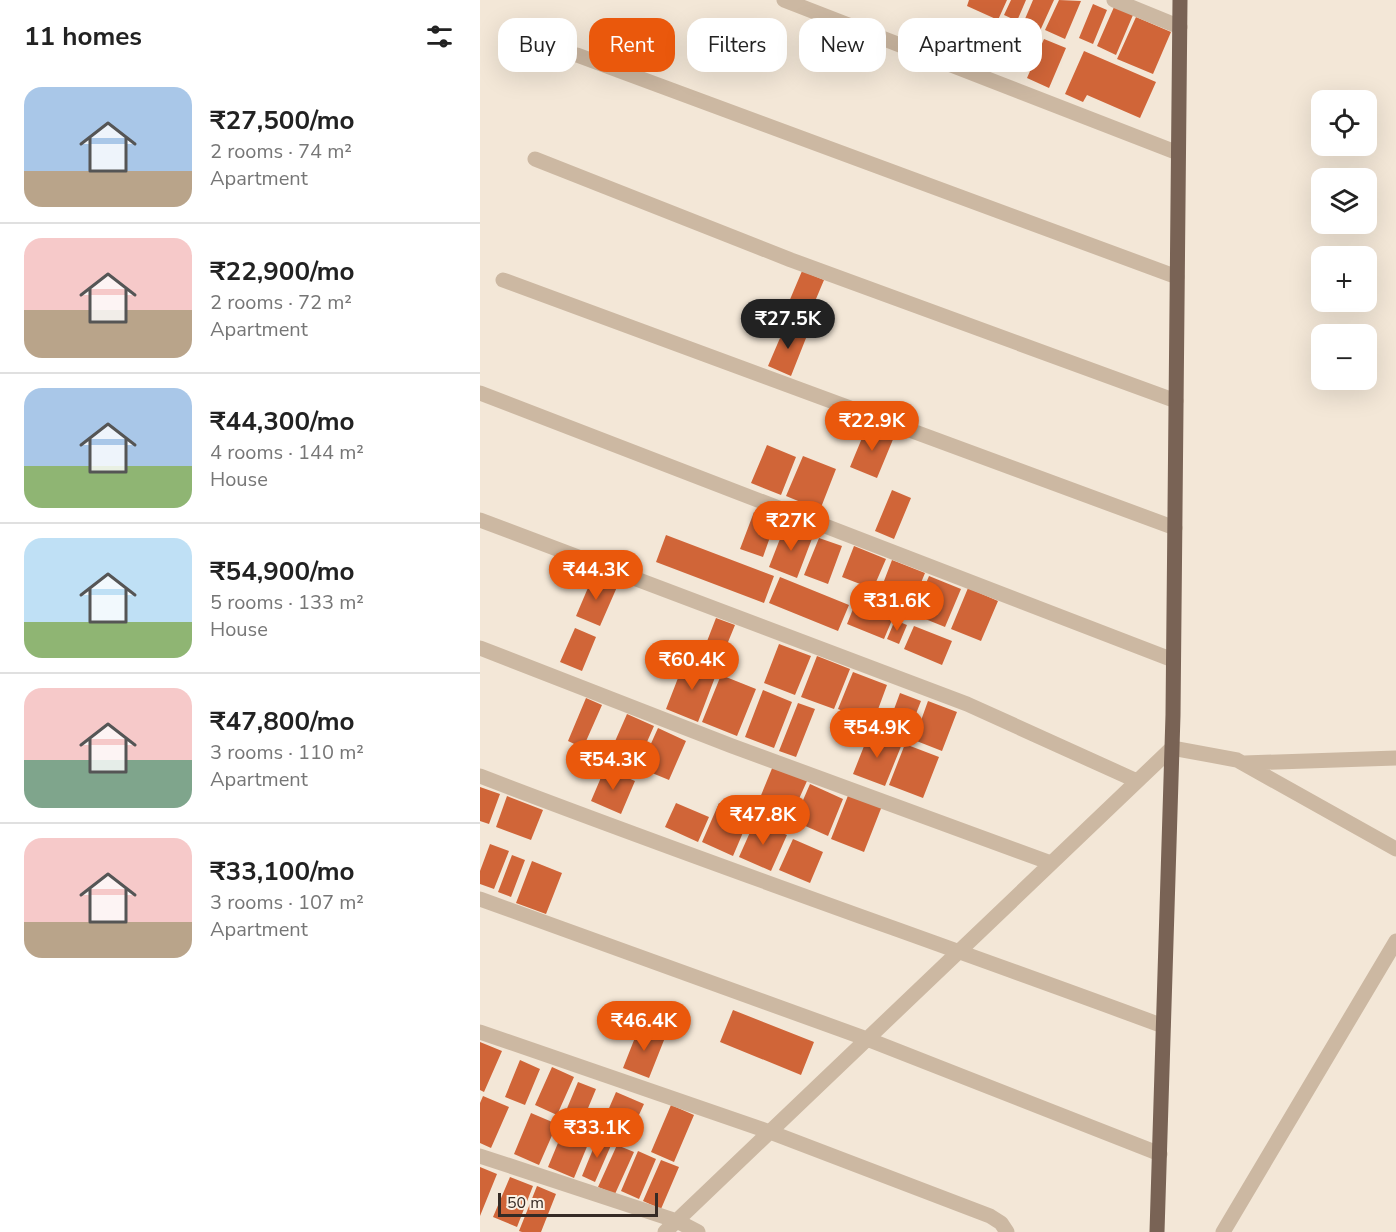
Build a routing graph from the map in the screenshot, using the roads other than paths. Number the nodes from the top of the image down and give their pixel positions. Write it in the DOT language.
graph roads {
  1 [pos="784,0"];
  2 [pos="1114,0"];
  3 [pos="1180,0"];
  4 [pos="1180,27"];
  5 [pos="577,55"];
  6 [pos="1179,153"];
  7 [pos="535,159"];
  8 [pos="1178,277"];
  9 [pos="503,280"];
  10 [pos="480,393"];
  11 [pos="1176,401"];
  12 [pos="480,519"];
  13 [pos="1174,528"];
  14 [pos="480,648"];
  15 [pos="1173,660"];
  16 [pos="1172,748"];
  17 [pos="1396,758"];
  18 [pos="1244,763"];
  19 [pos="480,776"];
  20 [pos="1137,781"];
  21 [pos="1396,849"];
  22 [pos="1051,863"];
  23 [pos="480,899"];
  24 [pos="1396,941"];
  25 [pos="960,950"];
  26 [pos="1163,1026"];
  27 [pos="480,1032"];
  28 [pos="867,1039"];
  29 [pos="770,1132"];
  30 [pos="1160,1154"];
  31 [pos="480,1156"];
  32 [pos="677,1221"];
  33 [pos="665,1232"];
  34 [pos="698,1232"];
  35 [pos="1006,1232"];
  36 [pos="1157,1232"];
  37 [pos="1223,1232"];
  1 -- 6 [label="street"];
  2 -- 4 [label="street"];
  3 -- 4 [label="main road"];
  4 -- 6 [label="main road"];
  5 -- 8 [label="street"];
  6 -- 8 [label="main road"];
  7 -- 11 [label="street"];
  8 -- 11 [label="main road"];
  9 -- 13 [label="street"];
  10 -- 15 [label="street"];
  11 -- 13 [label="main road"];
  12 -- 20 [label="street"];
  13 -- 15 [label="main road"];
  14 -- 22 [label="street"];
  15 -- 16 [label="main road"];
  16 -- 18 [label="street"];
  16 -- 20 [label="street"];
  16 -- 26 [label="main road"];
  17 -- 18 [label="street"];
  18 -- 21 [label="street"];
  19 -- 25 [label="street"];
  20 -- 22 [label="street"];
  22 -- 25 [label="street"];
  23 -- 28 [label="street"];
  24 -- 37 [label="street"];
  25 -- 26 [label="street"];
  25 -- 28 [label="street"];
  26 -- 30 [label="main road"];
  27 -- 29 [label="street"];
  28 -- 29 [label="street"];
  28 -- 30 [label="street"];
  29 -- 32 [label="street"];
  29 -- 35 [label="street"];
  30 -- 36 [label="main road"];
  31 -- 32 [label="street"];
  32 -- 33 [label="street"];
  32 -- 34 [label="street"];
}
